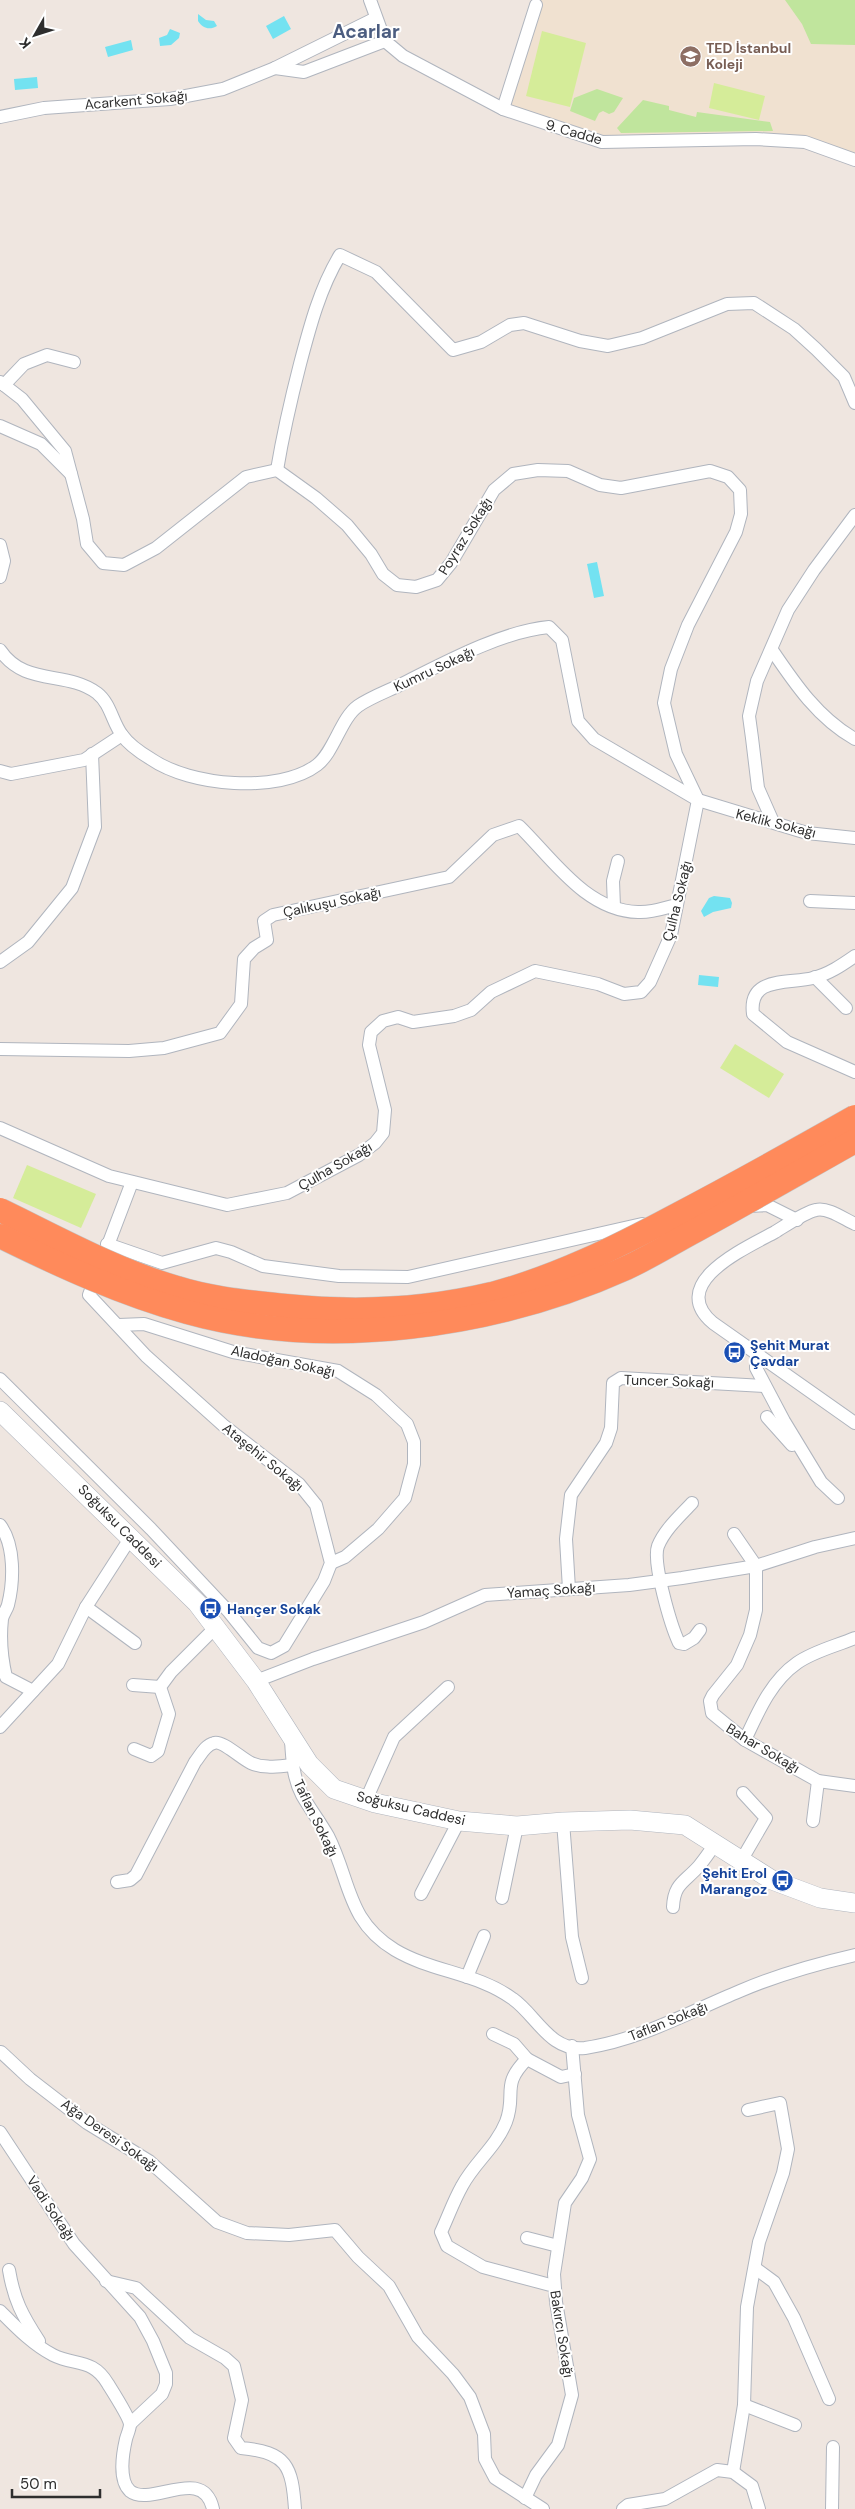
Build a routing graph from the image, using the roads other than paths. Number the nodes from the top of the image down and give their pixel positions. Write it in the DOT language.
graph roads {
  1 [pos="370,0"];
  2 [pos="536,5"];
  3 [pos="376,18"];
  4 [pos="385,41"];
  5 [pos="275,68"];
  6 [pos="503,109"];
  7 [pos="0,117"];
  8 [pos="855,160"];
  9 [pos="74,362"];
  10 [pos="2,384"];
  11 [pos="855,403"];
  12 [pos="0,426"];
  13 [pos="277,470"];
  14 [pos="73,476"];
  15 [pos="855,515"];
  16 [pos="0,545"];
  17 [pos="0,577"];
  18 [pos="0,650"];
  19 [pos="772,650"];
  20 [pos="122,735"];
  21 [pos="855,739"];
  22 [pos="92,754"];
  23 [pos="0,771"];
  24 [pos="698,800"];
  25 [pos="773,822"];
  26 [pos="855,838"];
  27 [pos="618,861"];
  28 [pos="810,901"];
  29 [pos="855,903"];
  30 [pos="676,905"];
  31 [pos="614,907"];
  32 [pos="855,956"];
  33 [pos="0,962"];
  34 [pos="815,977"];
  35 [pos="846,1008"];
  36 [pos="0,1048"];
  37 [pos="855,1072"];
  38 [pos="855,1117"];
  39 [pos="0,1128"];
  40 [pos="855,1142"];
  41 [pos="132,1182"];
  42 [pos="0,1210"];
  43 [pos="797,1220"];
  44 [pos="855,1224"];
  45 [pos="0,1236"];
  46 [pos="107,1244"];
  47 [pos="119,1325"];
  48 [pos="756,1351"];
  49 [pos="0,1379"];
  50 [pos="764,1386"];
  51 [pos="0,1411"];
  52 [pos="767,1418"];
  53 [pos="855,1423"];
  54 [pos="808,1461"];
  55 [pos="838,1498"];
  56 [pos="692,1504"];
  57 [pos="0,1525"];
  58 [pos="734,1534"];
  59 [pos="131,1537"];
  60 [pos="855,1538"];
  61 [pos="331,1563"];
  62 [pos="756,1566"];
  63 [pos="662,1580"];
  64 [pos="569,1589"];
  65 [pos="86,1608"];
  66 [pos="215,1628"];
  67 [pos="700,1630"];
  68 [pos="855,1638"];
  69 [pos="135,1643"];
  70 [pos="256,1681"];
  71 [pos="133,1685"];
  72 [pos="448,1687"];
  73 [pos="160,1688"];
  74 [pos="33,1691"];
  75 [pos="0,1727"];
  76 [pos="291,1740"];
  77 [pos="745,1740"];
  78 [pos="134,1749"];
  79 [pos="293,1765"];
  80 [pos="818,1781"];
  81 [pos="855,1786"];
  82 [pos="743,1793"];
  83 [pos="366,1800"];
  84 [pos="459,1821"];
  85 [pos="814,1821"];
  86 [pos="563,1822"];
  87 [pos="517,1826"];
  88 [pos="716,1843"];
  89 [pos="741,1861"];
  90 [pos="117,1882"];
  91 [pos="421,1894"];
  92 [pos="502,1898"];
  93 [pos="855,1903"];
  94 [pos="673,1907"];
  95 [pos="484,1936"];
  96 [pos="855,1955"];
  97 [pos="467,1977"];
  98 [pos="582,1978"];
  99 [pos="493,2034"];
  100 [pos="572,2046"];
  101 [pos="0,2052"];
  102 [pos="527,2059"];
  103 [pos="574,2074"];
  104 [pos="748,2110"];
  105 [pos="0,2132"];
  106 [pos="527,2238"];
  107 [pos="558,2246"];
  108 [pos="755,2268"];
  109 [pos="9,2270"];
  110 [pos="106,2281"];
  111 [pos="554,2286"];
  112 [pos="0,2311"];
  113 [pos="44,2349"];
  114 [pos="829,2399"];
  115 [pos="744,2405"];
  116 [pos="130,2424"];
  117 [pos="795,2425"];
  118 [pos="833,2447"];
  119 [pos="734,2472"];
  120 [pos="525,2498"];
  121 [pos="213,2509"];
  122 [pos="295,2509"];
  123 [pos="543,2509"];
  124 [pos="623,2509"];
  125 [pos="758,2509"];
  126 [pos="832,2509"];
  1 -- 3 [label="street, 9. Cadde"];
  2 -- 6 [label="street"];
  3 -- 4 [label="street, 9. Cadde"];
  3 -- 5 [label="street, Acarkent Sokağı"];
  4 -- 5 [label="street"];
  4 -- 6 [label="street, 9. Cadde"];
  5 -- 7 [label="street, Acarkent Sokağı"];
  6 -- 8 [label="street, 9. Cadde"];
  9 -- 10 [label="street"];
  10 -- 14 [label="street"];
  11 -- 13 [label="street"];
  12 -- 14 [label="street"];
  13 -- 14 [label="street"];
  13 -- 24 [label="street, Poyraz Sokağı"];
  15 -- 19 [label="street"];
  16 -- 17 [label="street"];
  18 -- 20 [label="street"];
  19 -- 21 [label="street"];
  19 -- 25 [label="street"];
  20 -- 22 [label="street"];
  20 -- 24 [label="street, Kumru Sokağı"];
  22 -- 23 [label="street"];
  22 -- 33 [label="street"];
  24 -- 25 [label="street, Keklik Sokağı"];
  24 -- 30 [label="street, Çulha Sokağı"];
  25 -- 26 [label="street, Keklik Sokağı"];
  27 -- 31 [label="street"];
  28 -- 29 [label="street"];
  30 -- 31 [label="street, Çalıkuşu Sokağı"];
  30 -- 41 [label="street, Çulha Sokağı"];
  31 -- 36 [label="street, Çalıkuşu Sokağı"];
  32 -- 34 [label="street"];
  34 -- 35 [label="street"];
  34 -- 37 [label="street"];
  38 -- 42 [label="highway, bridge"];
  39 -- 41 [label="street, Çulha Sokağı"];
  40 -- 45 [label="highway, bridge"];
  41 -- 46 [label="street, Ataşehir Sokağı"];
  43 -- 44 [label="street"];
  43 -- 46 [label="street"];
  43 -- 48 [label="street"];
  46 -- 47 [label="street, Ataşehir Sokağı"];
  47 -- 61 [label="street, Ataşehir Sokağı"];
  47 -- 61 [label="street, Aladoğan Sokağı"];
  48 -- 50 [label="street"];
  48 -- 53 [label="street"];
  49 -- 61 [label="street"];
  50 -- 54 [label="street"];
  50 -- 64 [label="street, Tuncer Sokağı"];
  51 -- 59 [label="main road, Soğuksu Caddesi"];
  52 -- 54 [label="street"];
  54 -- 55 [label="street"];
  56 -- 63 [label="street"];
  57 -- 74 [label="street"];
  58 -- 62 [label="street"];
  59 -- 65 [label="street"];
  59 -- 66 [label="main road, Soğuksu Caddesi"];
  60 -- 62 [label="street, Yamaç Sokağı"];
  62 -- 63 [label="street, Yamaç Sokağı"];
  62 -- 77 [label="street, Bahar Sokağı"];
  63 -- 64 [label="street, Yamaç Sokağı"];
  63 -- 67 [label="street"];
  64 -- 70 [label="street, Yamaç Sokağı"];
  65 -- 69 [label="street"];
  65 -- 74 [label="street"];
  66 -- 70 [label="main road, Soğuksu Caddesi"];
  66 -- 73 [label="street"];
  68 -- 77 [label="street"];
  70 -- 76 [label="main road, Soğuksu Caddesi"];
  71 -- 73 [label="street"];
  72 -- 83 [label="street"];
  73 -- 78 [label="street"];
  74 -- 75 [label="street"];
  76 -- 79 [label="street, Taflan Sokağı"];
  76 -- 83 [label="main road, Soğuksu Caddesi"];
  77 -- 80 [label="street, Bahar Sokağı"];
  79 -- 90 [label="street"];
  79 -- 97 [label="street, Taflan Sokağı"];
  80 -- 81 [label="street, Bahar Sokağı"];
  80 -- 85 [label="street"];
  82 -- 89 [label="street"];
  83 -- 84 [label="main road, Soğuksu Caddesi"];
  84 -- 87 [label="main road, Soğuksu Caddesi"];
  84 -- 91 [label="street"];
  86 -- 87 [label="main road, Soğuksu Caddesi"];
  86 -- 88 [label="main road, Soğuksu Caddesi"];
  86 -- 98 [label="street"];
  87 -- 92 [label="street"];
  88 -- 89 [label="main road, Soğuksu Caddesi"];
  88 -- 94 [label="street"];
  89 -- 93 [label="main road, Soğuksu Caddesi"];
  95 -- 97 [label="street"];
  96 -- 100 [label="street, Taflan Sokağı"];
  97 -- 100 [label="street, Taflan Sokağı"];
  99 -- 102 [label="street"];
  100 -- 103 [label="street, Bakırcı Sokağı"];
  101 -- 120 [label="street, Ağa Deresi Sokağı"];
  102 -- 103 [label="street"];
  102 -- 111 [label="street"];
  103 -- 107 [label="street, Bakırcı Sokağı"];
  104 -- 108 [label="street"];
  105 -- 110 [label="street, Vadi Sokağı"];
  106 -- 107 [label="street"];
  107 -- 111 [label="street, Bakırcı Sokağı"];
  108 -- 114 [label="street"];
  108 -- 115 [label="street"];
  109 -- 113 [label="street"];
  110 -- 116 [label="street, Vadi Sokağı"];
  110 -- 122 [label="street"];
  111 -- 120 [label="street, Bakırcı Sokağı"];
  112 -- 113 [label="street"];
  113 -- 116 [label="street"];
  115 -- 117 [label="street"];
  115 -- 119 [label="street"];
  116 -- 121 [label="street"];
  118 -- 126 [label="street"];
  119 -- 124 [label="street"];
  119 -- 125 [label="street"];
  120 -- 123 [label="street, Ağa Deresi Sokağı"];
}
